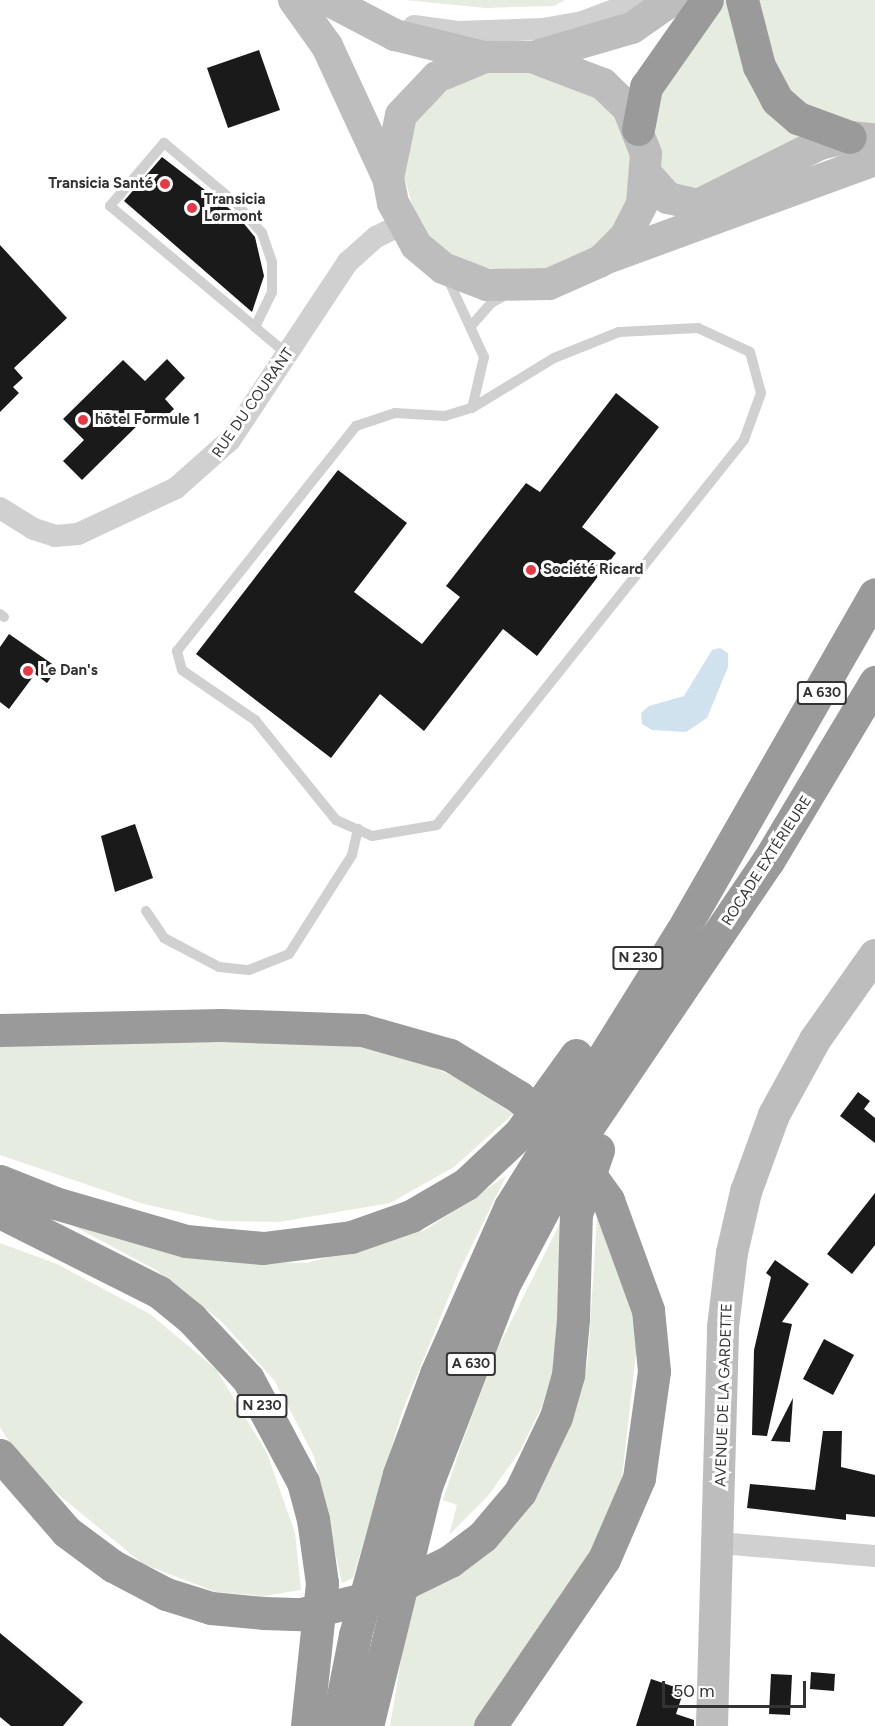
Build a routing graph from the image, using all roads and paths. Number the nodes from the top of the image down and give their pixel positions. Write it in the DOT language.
graph roads {
  1 [pos="294,0"];
  2 [pos="328,0"];
  3 [pos="352,0"];
  4 [pos="641,0"];
  5 [pos="672,0"];
  6 [pos="707,0"];
  7 [pos="742,0"];
  8 [pos="484,57"];
  9 [pos="532,57"];
  10 [pos="638,129"];
  11 [pos="862,138"];
  12 [pos="875,160"];
  13 [pos="648,176"];
  14 [pos="388,178"];
  15 [pos="403,224"];
  16 [pos="601,261"];
  17 [pos="443,268"];
  18 [pos="517,289"];
  19 [pos="472,325"];
  20 [pos="255,327"];
  21 [pos="287,354"];
  22 [pos="472,408"];
  23 [pos="0,508"];
  24 [pos="875,594"];
  25 [pos="875,682"];
  26 [pos="763,789"];
  27 [pos="358,829"];
  28 [pos="146,911"];
  29 [pos="875,955"];
  30 [pos="0,1030"];
  31 [pos="652,1034"];
  32 [pos="0,1181"];
  33 [pos="0,1212"];
  34 [pos="0,1455"];
  35 [pos="720,1543"];
  36 [pos="875,1556"];
  37 [pos="307,1726"];
  38 [pos="338,1726"];
  39 [pos="367,1726"];
  40 [pos="490,1726"];
  41 [pos="712,1726"];
  1 -- 14 [label="main road"];
  2 -- 8 [label="main road"];
  3 -- 4 [label="street"];
  5 -- 9 [label="main road"];
  6 -- 10 [label="highway"];
  7 -- 11 [label="highway"];
  8 -- 9 [label="main road"];
  8 -- 14 [label="main road"];
  9 -- 10 [label="main road"];
  10 -- 13 [label="main road"];
  11 -- 13 [label="main road"];
  12 -- 16 [label="main road"];
  13 -- 16 [label="main road"];
  14 -- 15 [label="main road"];
  15 -- 17 [label="main road"];
  15 -- 21 [label="street, RUE DU COURANT"];
  16 -- 18 [label="main road"];
  17 -- 18 [label="main road"];
  17 -- 19 [label="lane"];
  18 -- 19 [label="lane"];
  19 -- 22 [label="lane"];
  20 -- 20 [label="lane"];
  20 -- 21 [label="lane"];
  21 -- 23 [label="street, RUE DU COURANT"];
  22 -- 27 [label="lane"];
  22 -- 27 [label="lane"];
  24 -- 26 [label="highway, A 630"];
  25 -- 31 [label="highway, ROCADE EXTÉRIEURE / A 630"];
  26 -- 32 [label="highway, N 230"];
  26 -- 38 [label="highway, A 630"];
  27 -- 28 [label="lane"];
  29 -- 35 [label="main road, AVENUE DE LA GARDETTE"];
  30 -- 40 [label="highway, bridge"];
  31 -- 34 [label="highway, bridge"];
  31 -- 39 [label="highway, A 630"];
  33 -- 37 [label="highway, N 230"];
  35 -- 36 [label="street"];
  35 -- 41 [label="main road, AVENUE DE LA GARDETTE"];
}
